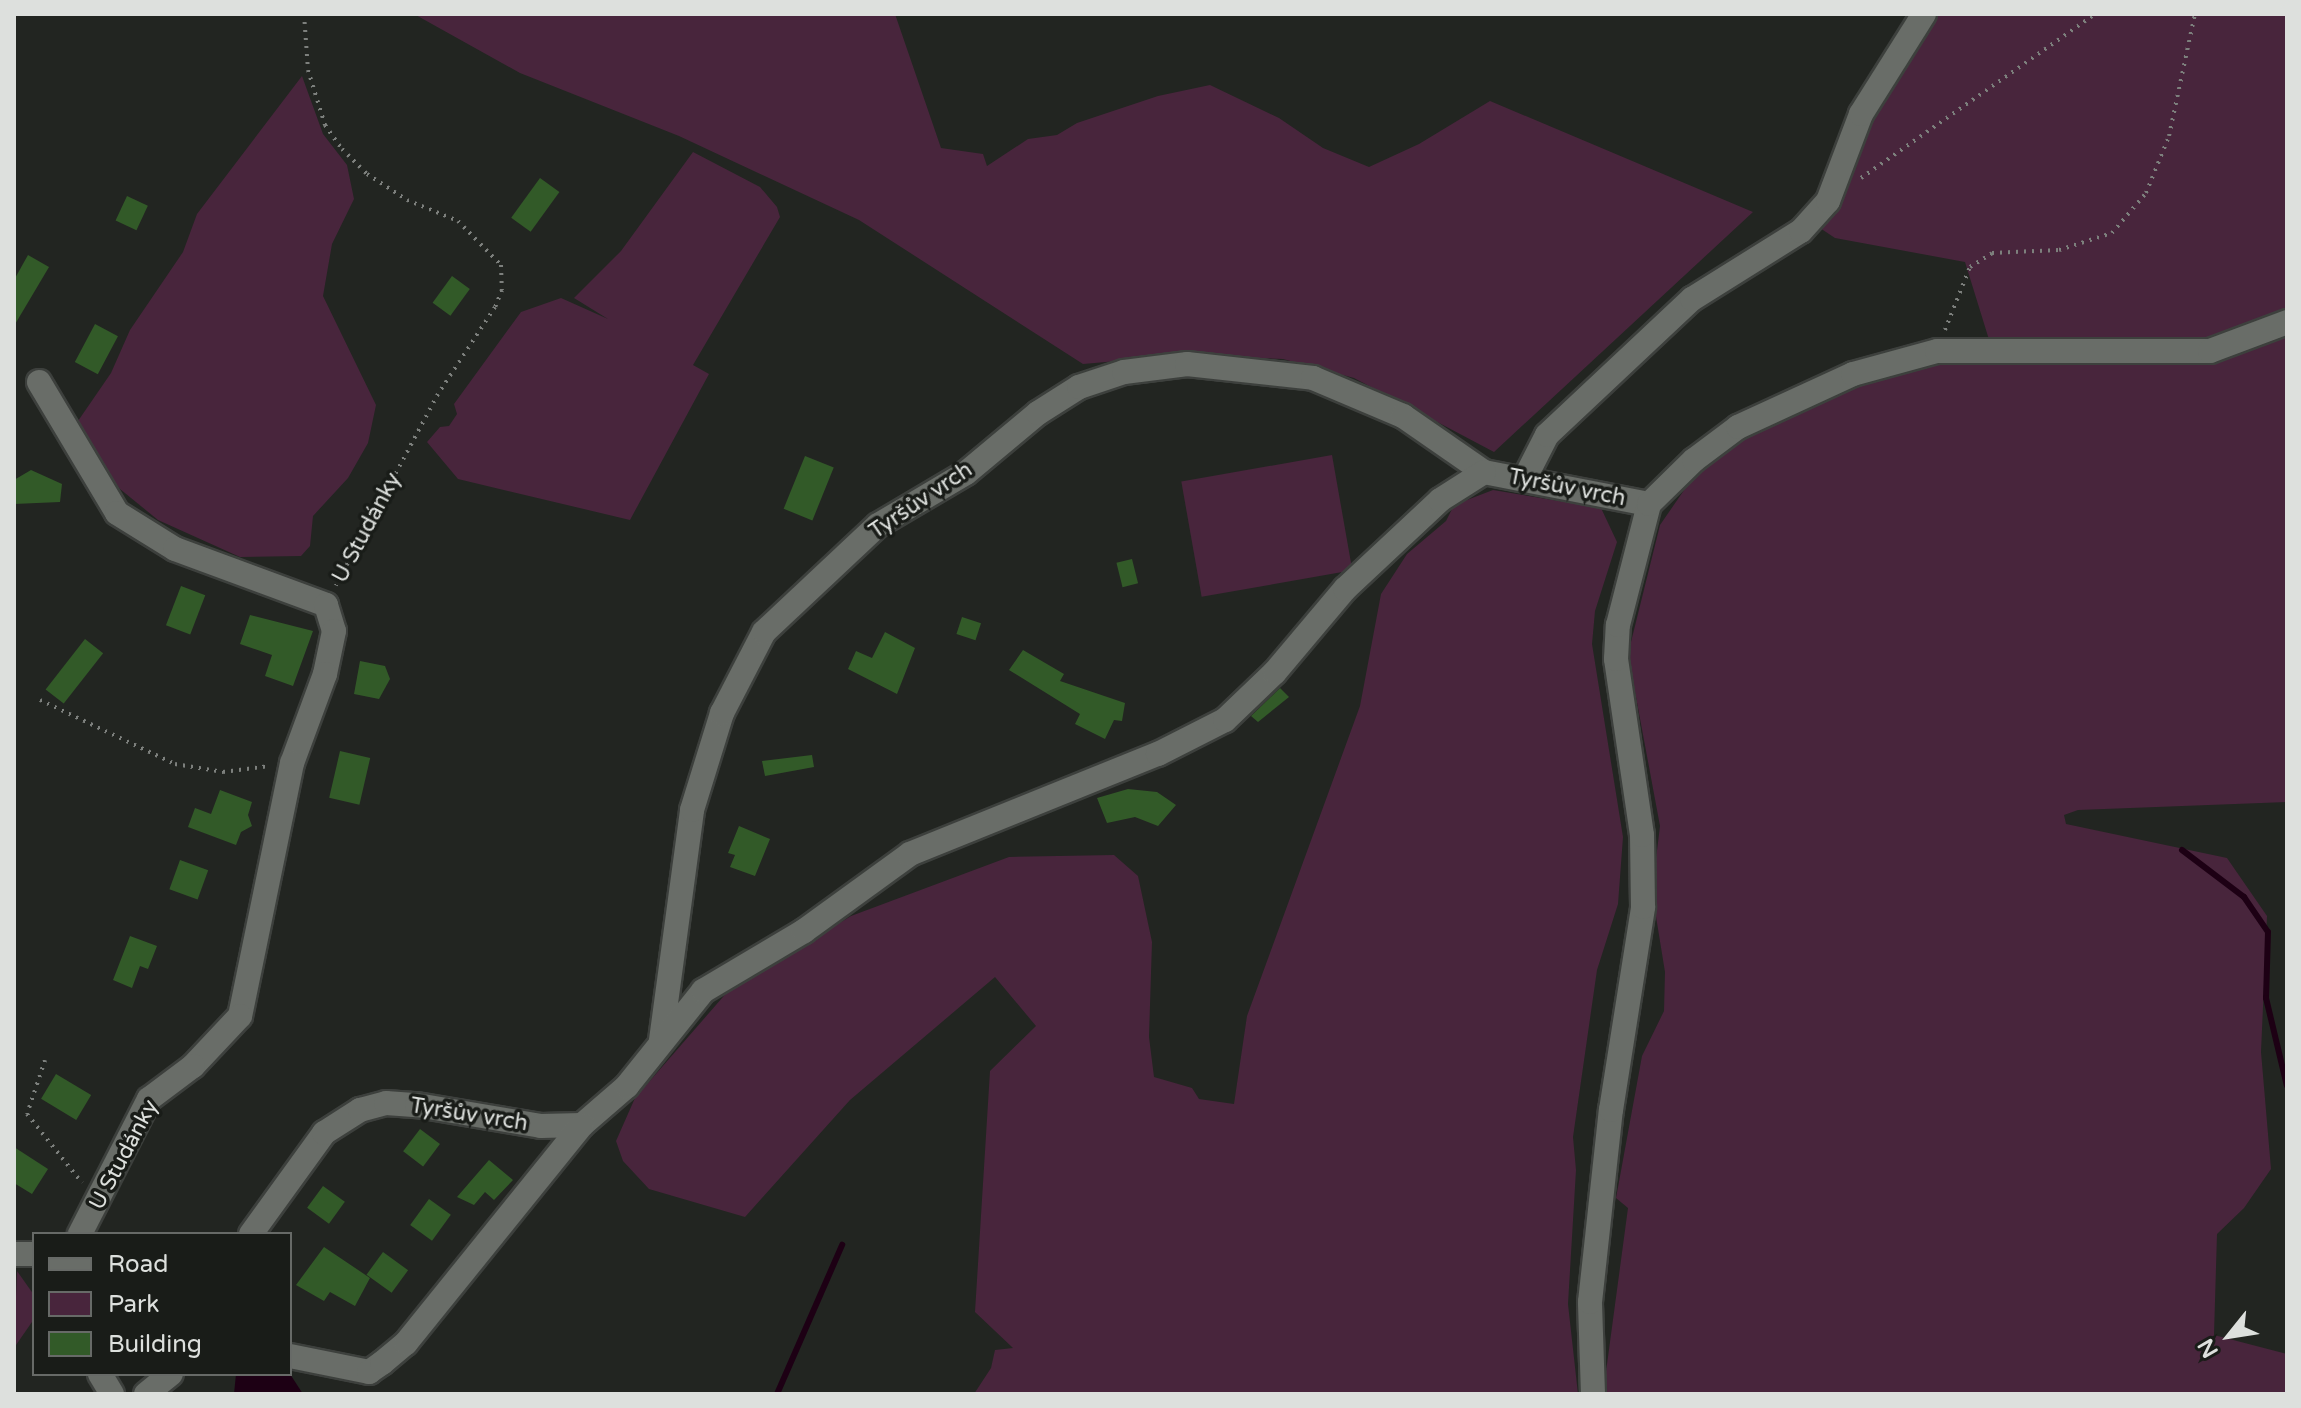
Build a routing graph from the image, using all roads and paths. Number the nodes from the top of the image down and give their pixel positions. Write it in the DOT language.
graph roads {
  1 [pos="304,14"];
  2 [pos="1924,14"];
  3 [pos="2095,14"];
  4 [pos="2195,14"];
  5 [pos="1828,201"];
  6 [pos="2287,322"];
  7 [pos="1937,351"];
  8 [pos="39,382"];
  9 [pos="1484,472"];
  10 [pos="1525,478"];
  11 [pos="1649,504"];
  12 [pos="326,605"];
  13 [pos="40,700"];
  14 [pos="292,763"];
  15 [pos="661,1040"];
  16 [pos="45,1060"];
  17 [pos="582,1125"];
  18 [pos="98,1204"];
  19 [pos="81,1232"];
  20 [pos="252,1232"];
  21 [pos="292,1356"];
  22 [pos="101,1376"];
  23 [pos="149,1376"];
  24 [pos="168,1376"];
  25 [pos="112,1394"];
  26 [pos="136,1394"];
  27 [pos="146,1394"];
  28 [pos="1593,1394"];
  1 -- 12 [label="path, U Studánky"];
  2 -- 5 [label="street"];
  3 -- 5 [label="path"];
  4 -- 7 [label="path"];
  5 -- 10 [label="street"];
  6 -- 7 [label="street"];
  7 -- 11 [label="street"];
  8 -- 12 [label="street"];
  9 -- 10 [label="street, Tyršův vrch"];
  9 -- 15 [label="street, Tyršův vrch"];
  9 -- 15 [label="street, Tyršův vrch"];
  10 -- 11 [label="street, Tyršův vrch"];
  11 -- 28 [label="street"];
  12 -- 14 [label="street, U Studánky"];
  13 -- 14 [label="path"];
  14 -- 18 [label="street, U Studánky"];
  15 -- 17 [label="street, Tyršův vrch"];
  16 -- 18 [label="path"];
  17 -- 20 [label="street, Tyršův vrch"];
  17 -- 21 [label="street"];
  18 -- 19 [label="street, U Studánky"];
  22 -- 25 [label="street"];
  23 -- 26 [label="street"];
  24 -- 27 [label="street"];
}
